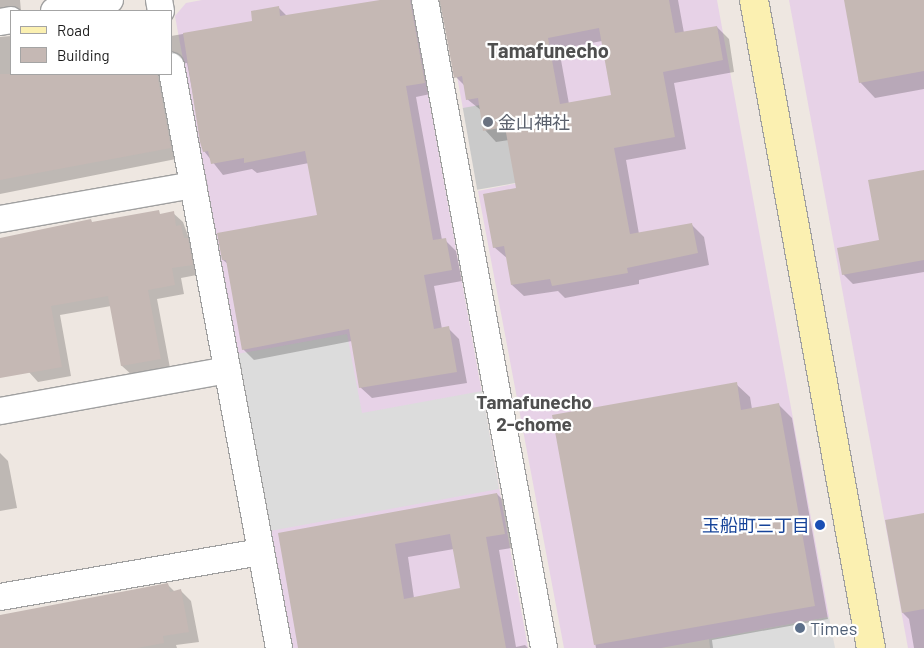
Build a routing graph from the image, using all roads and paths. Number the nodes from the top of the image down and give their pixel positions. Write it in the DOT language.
graph roads {
  1 [pos="110,0"];
  2 [pos="425,0"];
  3 [pos="754,0"];
  4 [pos="59,10"];
  5 [pos="172,71"];
  6 [pos="193,185"];
  7 [pos="0,219"];
  8 [pos="228,370"];
  9 [pos="0,410"];
  10 [pos="261,552"];
  11 [pos="0,597"];
  12 [pos="279,648"];
  13 [pos="544,648"];
  14 [pos="871,648"];
  1 -- 4 [label="street"];
  2 -- 13 [label="street"];
  3 -- 14 [label="street"];
  5 -- 6 [label="street"];
  6 -- 7 [label="street"];
  6 -- 8 [label="street"];
  8 -- 9 [label="street"];
  8 -- 10 [label="street"];
  10 -- 11 [label="street"];
  10 -- 12 [label="street"];
}
